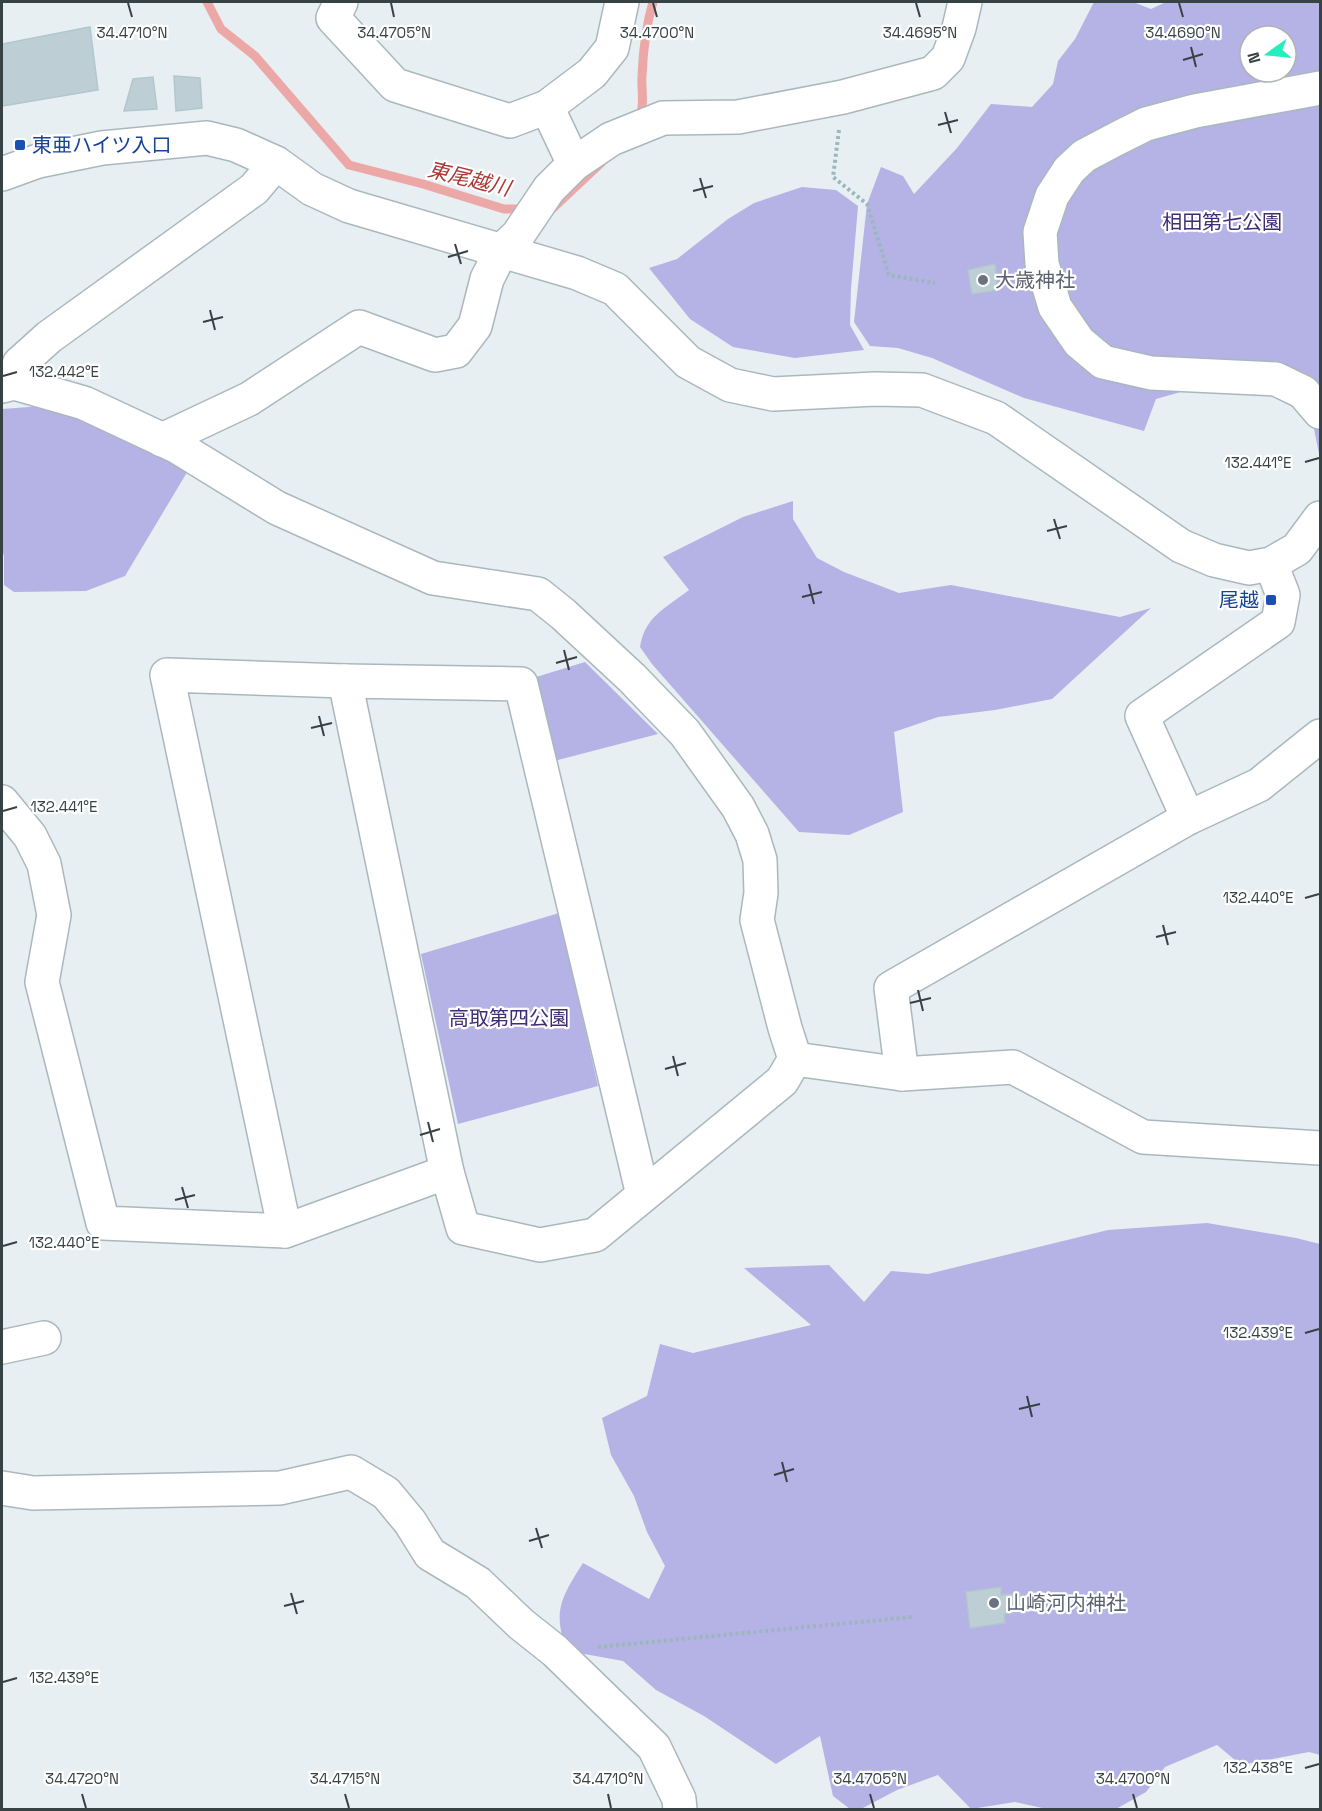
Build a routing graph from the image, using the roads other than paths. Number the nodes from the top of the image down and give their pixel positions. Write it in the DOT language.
graph roads {
  1 [pos="341,2"];
  2 [pos="622,2"];
  3 [pos="965,2"];
  4 [pos="1320,88"];
  5 [pos="547,107"];
  6 [pos="276,163"];
  7 [pos="574,164"];
  8 [pos="2,174"];
  9 [pos="501,251"];
  10 [pos="8,385"];
  11 [pos="1320,412"];
  12 [pos="162,440"];
  13 [pos="1320,518"];
  14 [pos="1271,564"];
  15 [pos="345,681"];
  16 [pos="1320,736"];
  17 [pos="2,802"];
  18 [pos="1188,818"];
  19 [pos="795,1059"];
  20 [pos="903,1074"];
  21 [pos="1320,1148"];
  22 [pos="447,1172"];
  23 [pos="643,1195"];
  24 [pos="285,1231"];
  25 [pos="44,1338"];
  26 [pos="2,1347"];
  27 [pos="2,1488"];
  28 [pos="680,1809"];
  1 -- 5 [label="street"];
  2 -- 5 [label="street"];
  3 -- 7 [label="street"];
  4 -- 11 [label="street"];
  5 -- 7 [label="street"];
  6 -- 8 [label="street"];
  6 -- 9 [label="street"];
  6 -- 10 [label="street"];
  7 -- 9 [label="street"];
  9 -- 12 [label="street"];
  9 -- 14 [label="street"];
  10 -- 12 [label="street"];
  12 -- 19 [label="street"];
  13 -- 14 [label="street"];
  14 -- 18 [label="street"];
  15 -- 22 [label="street"];
  15 -- 23 [label="street"];
  15 -- 24 [label="street"];
  16 -- 18 [label="street"];
  17 -- 24 [label="street"];
  18 -- 20 [label="street"];
  19 -- 20 [label="street"];
  19 -- 23 [label="street"];
  20 -- 21 [label="street"];
  22 -- 23 [label="street"];
  22 -- 24 [label="street"];
  25 -- 26 [label="street"];
  27 -- 28 [label="street"];
}
